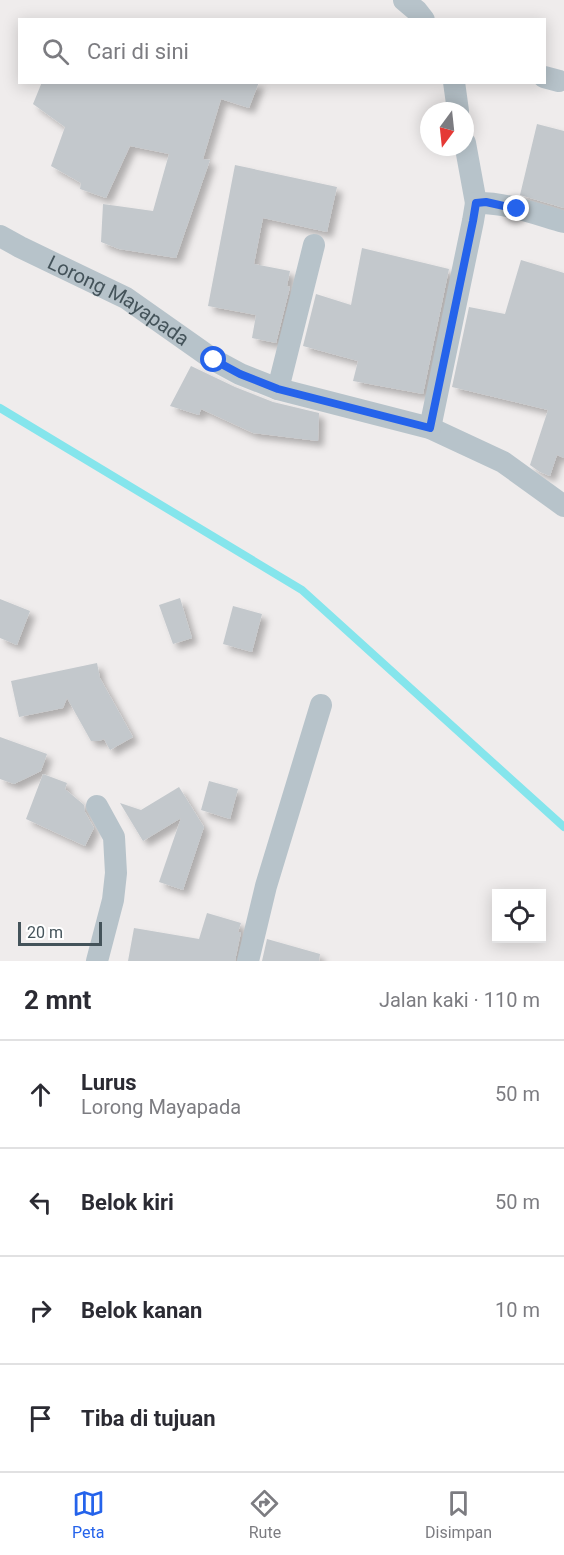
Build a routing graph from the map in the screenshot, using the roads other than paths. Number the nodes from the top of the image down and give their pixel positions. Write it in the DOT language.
graph roads {
  1 [pos="404,0"];
  2 [pos="422,18"];
  3 [pos="454,84"];
  4 [pos="457,102"];
  5 [pos="467,156"];
  6 [pos="476,203"];
  7 [pos="564,222"];
  8 [pos="0,236"];
  9 [pos="314,245"];
  10 [pos="278,389"];
  11 [pos="430,428"];
  12 [pos="564,506"];
  13 [pos="321,705"];
  14 [pos="97,806"];
  15 [pos="97,961"];
  16 [pos="248,961"];
  1 -- 2 [label="street"];
  3 -- 4 [label="street"];
  5 -- 6 [label="street"];
  6 -- 7 [label="street"];
  6 -- 11 [label="street"];
  8 -- 10 [label="street, Lorong Mayapada"];
  9 -- 10 [label="street"];
  10 -- 11 [label="street, Lorong Mayapada"];
  11 -- 12 [label="street, Lorong Mayapada"];
  13 -- 16 [label="street"];
  14 -- 15 [label="street"];
}
